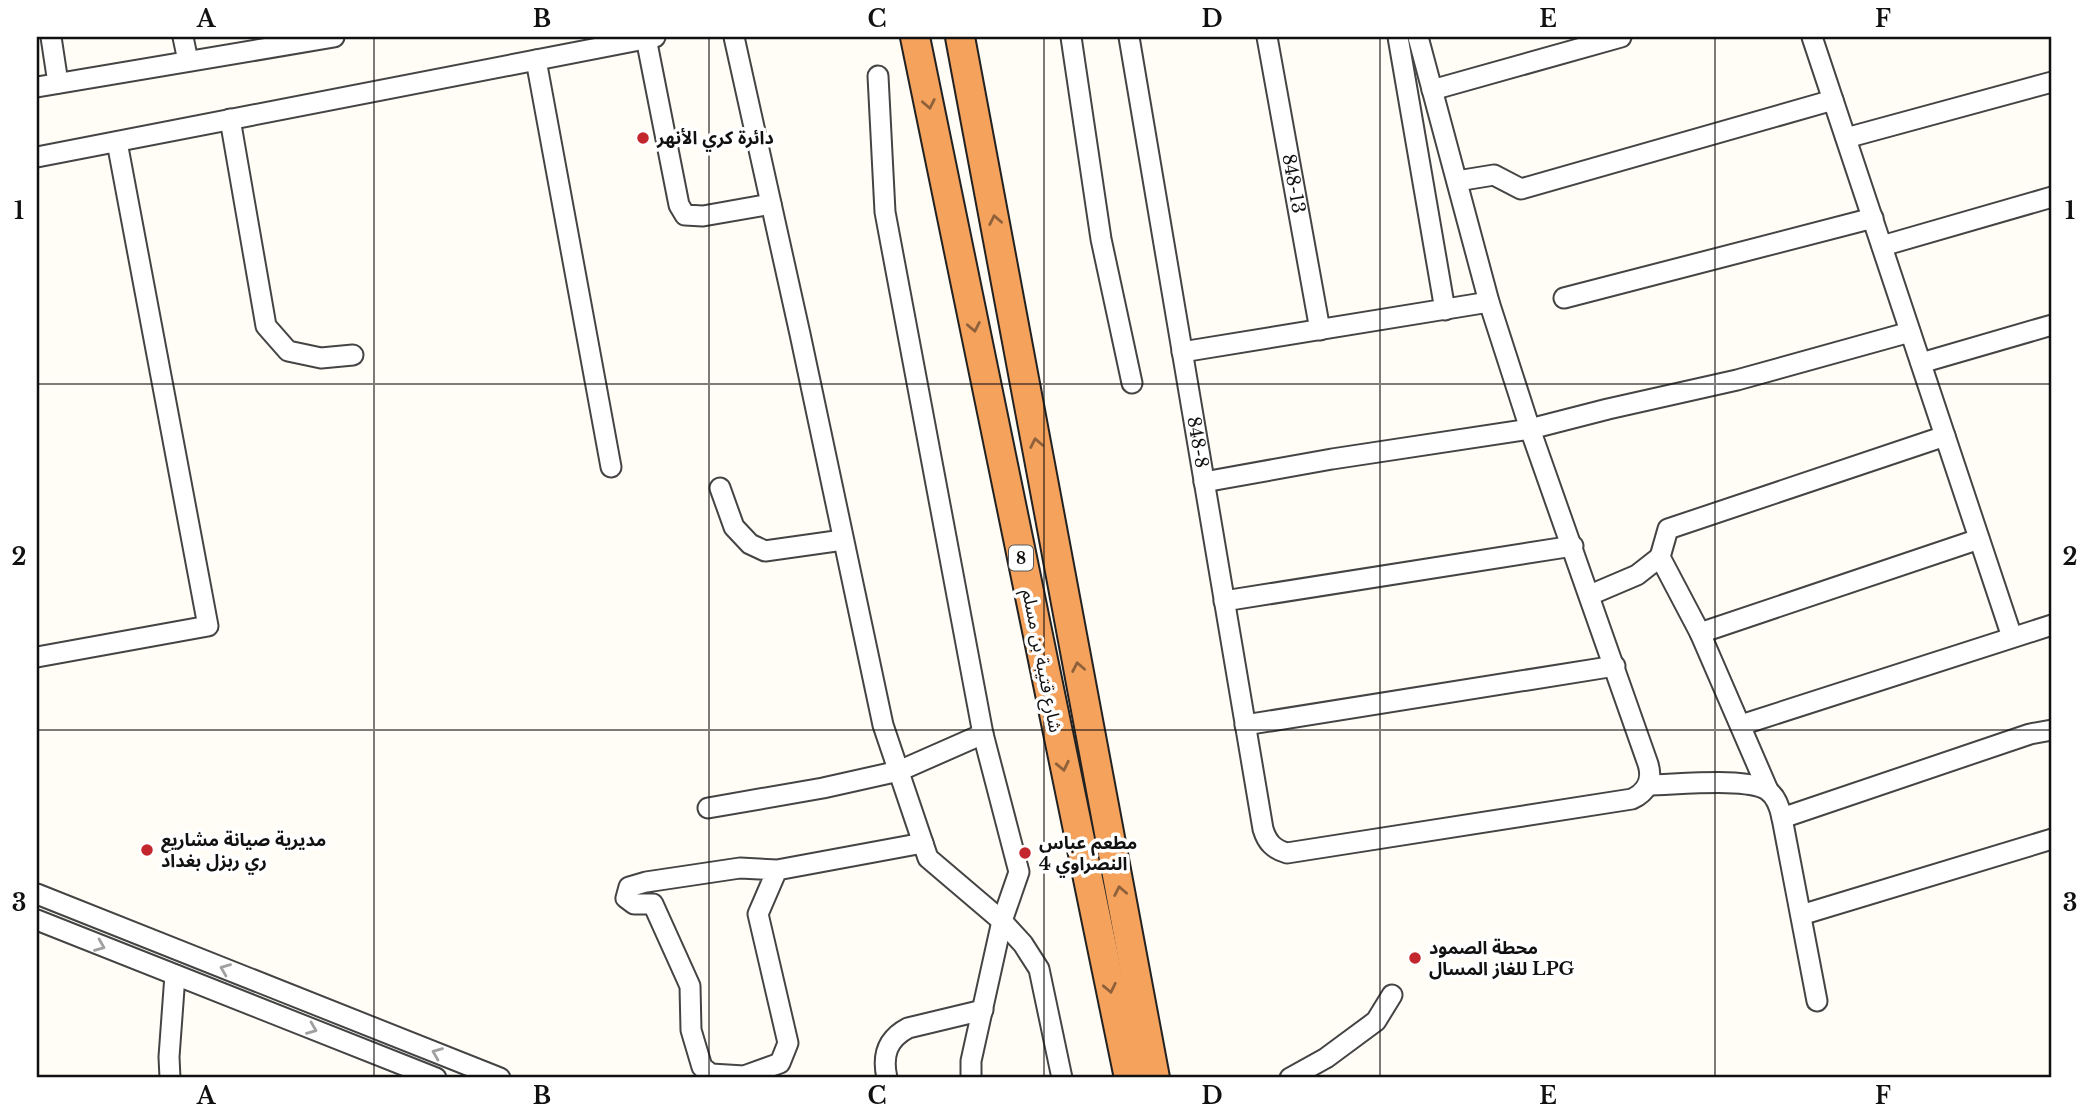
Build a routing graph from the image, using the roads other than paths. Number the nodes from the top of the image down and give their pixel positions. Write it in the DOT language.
graph roads {
  1 [pos="51,37"];
  2 [pos="183,37"];
  3 [pos="334,37"];
  4 [pos="734,37"];
  5 [pos="915,37"];
  6 [pos="961,37"];
  7 [pos="1071,37"];
  8 [pos="1129,37"];
  9 [pos="1267,37"];
  10 [pos="1398,37"];
  11 [pos="1418,37"];
  12 [pos="1621,37"];
  13 [pos="651,38"];
  14 [pos="1816,38"];
  15 [pos="297,40"];
  16 [pos="536,60"];
  17 [pos="188,61"];
  18 [pos="878,76"];
  19 [pos="2052,82"];
  20 [pos="58,83"];
  21 [pos="37,88"];
  22 [pos="1432,90"];
  23 [pos="1833,100"];
  24 [pos="230,119"];
  25 [pos="1846,138"];
  26 [pos="117,142"];
  27 [pos="37,157"];
  28 [pos="1457,181"];
  29 [pos="2052,197"];
  30 [pos="771,204"];
  31 [pos="1872,218"];
  32 [pos="1882,246"];
  33 [pos="1564,298"];
  34 [pos="1489,302"];
  35 [pos="1445,310"];
  36 [pos="2052,325"];
  37 [pos="1320,330"];
  38 [pos="1910,332"];
  39 [pos="1182,352"];
  40 [pos="353,355"];
  41 [pos="1921,363"];
  42 [pos="1132,383"];
  43 [pos="1530,429"];
  44 [pos="1945,436"];
  45 [pos="611,467"];
  46 [pos="1204,482"];
  47 [pos="720,488"];
  48 [pos="1979,539"];
  49 [pos="844,540"];
  50 [pos="1573,547"];
  51 [pos="1660,557"];
  52 [pos="1590,595"];
  53 [pos="1224,601"];
  54 [pos="2052,625"];
  55 [pos="1700,633"];
  56 [pos="2012,637"];
  57 [pos="37,657"];
  58 [pos="1615,666"];
  59 [pos="1245,725"];
  60 [pos="1741,725"];
  61 [pos="2052,730"];
  62 [pos="983,734"];
  63 [pos="899,771"];
  64 [pos="1648,785"];
  65 [pos="1768,790"];
  66 [pos="708,808"];
  67 [pos="1783,818"];
  68 [pos="2052,839"];
  69 [pos="923,843"];
  70 [pos="777,870"];
  71 [pos="37,894"];
  72 [pos="1801,915"];
  73 [pos="37,920"];
  74 [pos="1002,921"];
  75 [pos="175,975"];
  76 [pos="1392,995"];
  77 [pos="1817,1001"];
  78 [pos="983,1010"];
  79 [pos="170,1078"];
  80 [pos="436,1078"];
  81 [pos="500,1078"];
  82 [pos="887,1078"];
  83 [pos="971,1078"];
  84 [pos="1062,1078"];
  85 [pos="1129,1078"];
  86 [pos="1155,1078"];
  87 [pos="1290,1078"];
  1 -- 20 [label="street"];
  2 -- 17 [label="street"];
  3 -- 15 [label="street"];
  4 -- 30 [label="street"];
  5 -- 85 [label="highway, شارع قتيبة بن مسلم / 8, one-way"];
  86 -- 6 [label="highway, شارع قتيبة بن مسلم / 8, one-way"];
  7 -- 42 [label="street"];
  8 -- 39 [label="street, 848-8"];
  9 -- 37 [label="street, 848-13"];
  10 -- 35 [label="street"];
  11 -- 22 [label="street"];
  12 -- 22 [label="street"];
  13 -- 16 [label="street"];
  13 -- 30 [label="street"];
  14 -- 23 [label="street"];
  15 -- 17 [label="street"];
  16 -- 24 [label="street"];
  16 -- 45 [label="street"];
  17 -- 20 [label="street"];
  18 -- 62 [label="street"];
  19 -- 25 [label="street"];
  20 -- 21 [label="street"];
  22 -- 28 [label="street"];
  23 -- 25 [label="street"];
  23 -- 28 [label="street"];
  24 -- 26 [label="street"];
  24 -- 40 [label="street"];
  25 -- 31 [label="street"];
  26 -- 27 [label="street"];
  26 -- 57 [label="street"];
  28 -- 34 [label="street"];
  29 -- 32 [label="street"];
  30 -- 49 [label="street"];
  31 -- 32 [label="street"];
  31 -- 33 [label="street"];
  32 -- 38 [label="street"];
  34 -- 35 [label="street"];
  34 -- 43 [label="street"];
  35 -- 37 [label="street"];
  36 -- 41 [label="street"];
  37 -- 39 [label="street"];
  38 -- 41 [label="street"];
  38 -- 43 [label="street"];
  39 -- 46 [label="street, 848-8"];
  41 -- 44 [label="street"];
  43 -- 46 [label="street"];
  43 -- 50 [label="street"];
  44 -- 48 [label="street"];
  44 -- 51 [label="street"];
  46 -- 53 [label="street, 848-8"];
  47 -- 49 [label="street"];
  48 -- 55 [label="street"];
  48 -- 56 [label="street"];
  49 -- 63 [label="street"];
  50 -- 52 [label="street"];
  50 -- 53 [label="street"];
  51 -- 52 [label="street"];
  51 -- 55 [label="street"];
  52 -- 58 [label="street"];
  53 -- 59 [label="street, 848-8"];
  54 -- 56 [label="street"];
  55 -- 60 [label="street"];
  56 -- 60 [label="street"];
  58 -- 59 [label="street"];
  58 -- 64 [label="street"];
  59 -- 64 [label="street, 848-8"];
  60 -- 65 [label="street"];
  61 -- 67 [label="street"];
  62 -- 63 [label="street"];
  62 -- 74 [label="street"];
  63 -- 66 [label="street"];
  63 -- 69 [label="street"];
  64 -- 65 [label="street"];
  65 -- 67 [label="street"];
  67 -- 72 [label="street"];
  68 -- 72 [label="street"];
  69 -- 70 [label="street"];
  69 -- 74 [label="street"];
  70 -- 70 [label="street"];
  81 -- 71 [label="street, one-way"];
  72 -- 77 [label="street"];
  73 -- 75 [label="street, one-way"];
  74 -- 78 [label="street"];
  74 -- 84 [label="street"];
  75 -- 79 [label="street"];
  75 -- 80 [label="street, one-way"];
  76 -- 87 [label="street"];
  78 -- 82 [label="street"];
  78 -- 83 [label="street"];
}
